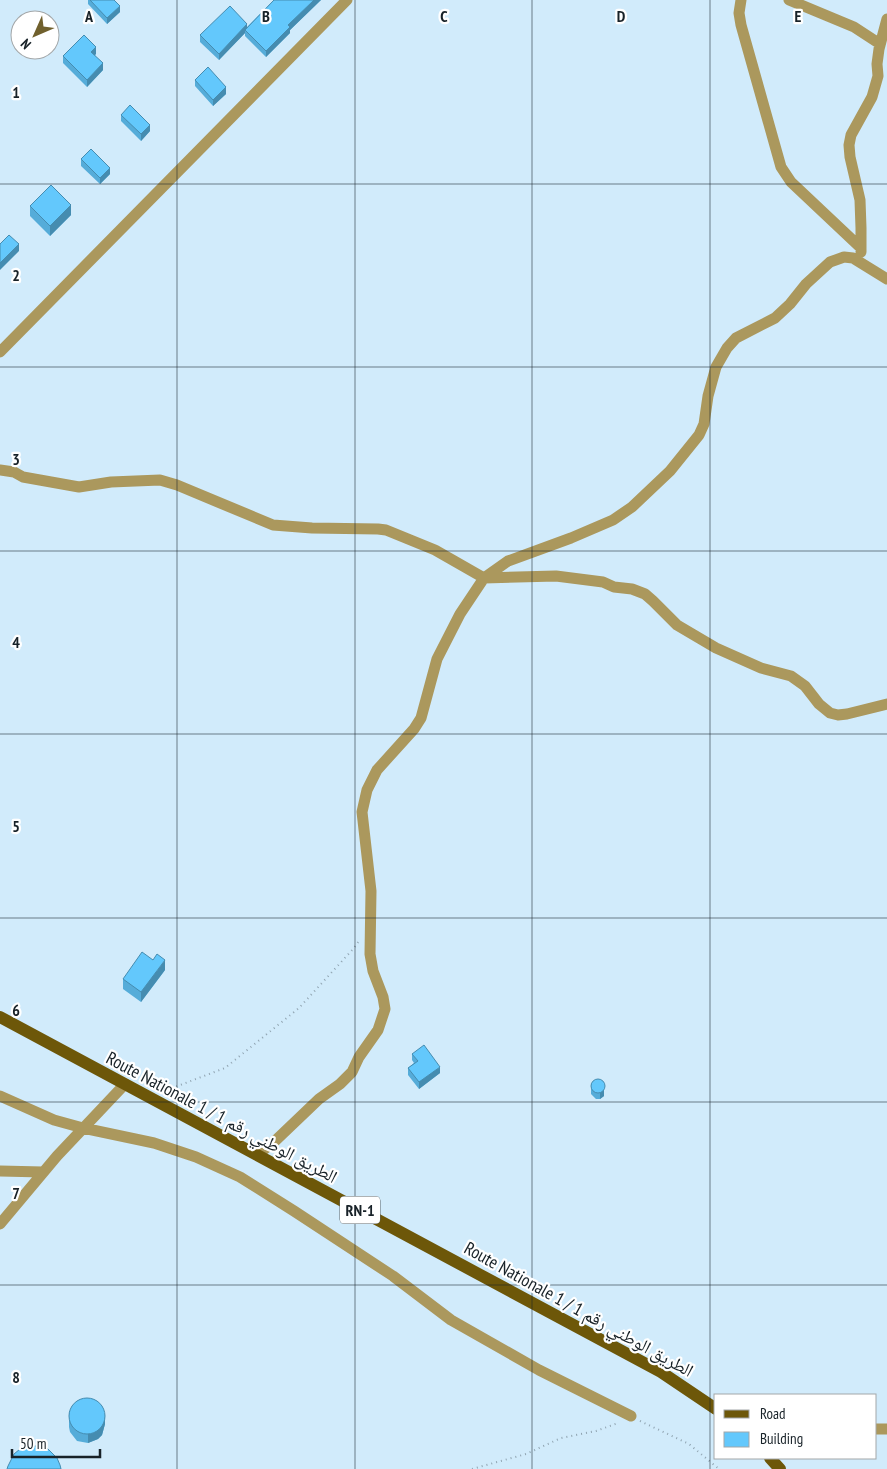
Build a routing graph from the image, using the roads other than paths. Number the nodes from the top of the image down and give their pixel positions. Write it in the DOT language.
graph roads {
  1 [pos="346,0"];
  2 [pos="741,0"];
  3 [pos="789,0"];
  4 [pos="887,19"];
  5 [pos="880,44"];
  6 [pos="861,248"];
  7 [pos="860,262"];
  8 [pos="887,279"];
  9 [pos="2,346"];
  10 [pos="0,470"];
  11 [pos="484,578"];
  12 [pos="887,704"];
  13 [pos="0,1017"];
  14 [pos="125,1084"];
  15 [pos="0,1096"];
  16 [pos="83,1128"];
  17 [pos="257,1156"];
  18 [pos="0,1171"];
  19 [pos="43,1172"];
  20 [pos="0,1224"];
  21 [pos="714,1408"];
  22 [pos="631,1416"];
  23 [pos="771,1459"];
  24 [pos="780,1469"];
  1 -- 9 [label="street"];
  2 -- 6 [label="street"];
  3 -- 5 [label="street"];
  4 -- 5 [label="street"];
  5 -- 6 [label="street"];
  6 -- 7 [label="street"];
  7 -- 8 [label="street"];
  7 -- 11 [label="street"];
  10 -- 11 [label="street"];
  11 -- 12 [label="street"];
  11 -- 17 [label="street"];
  13 -- 14 [label="main road, Route Nationale 1 / الطريق الوطني رقم 1 / RN-1"];
  14 -- 16 [label="street"];
  14 -- 17 [label="main road, Route Nationale 1 / الطريق الوطني رقم 1 / RN-1"];
  15 -- 16 [label="street"];
  16 -- 19 [label="street"];
  16 -- 22 [label="street"];
  17 -- 21 [label="main road, Route Nationale 1 / الطريق الوطني رقم 1 / RN-1"];
  18 -- 19 [label="street"];
  19 -- 20 [label="street"];
  23 -- 24 [label="main road"];
}
